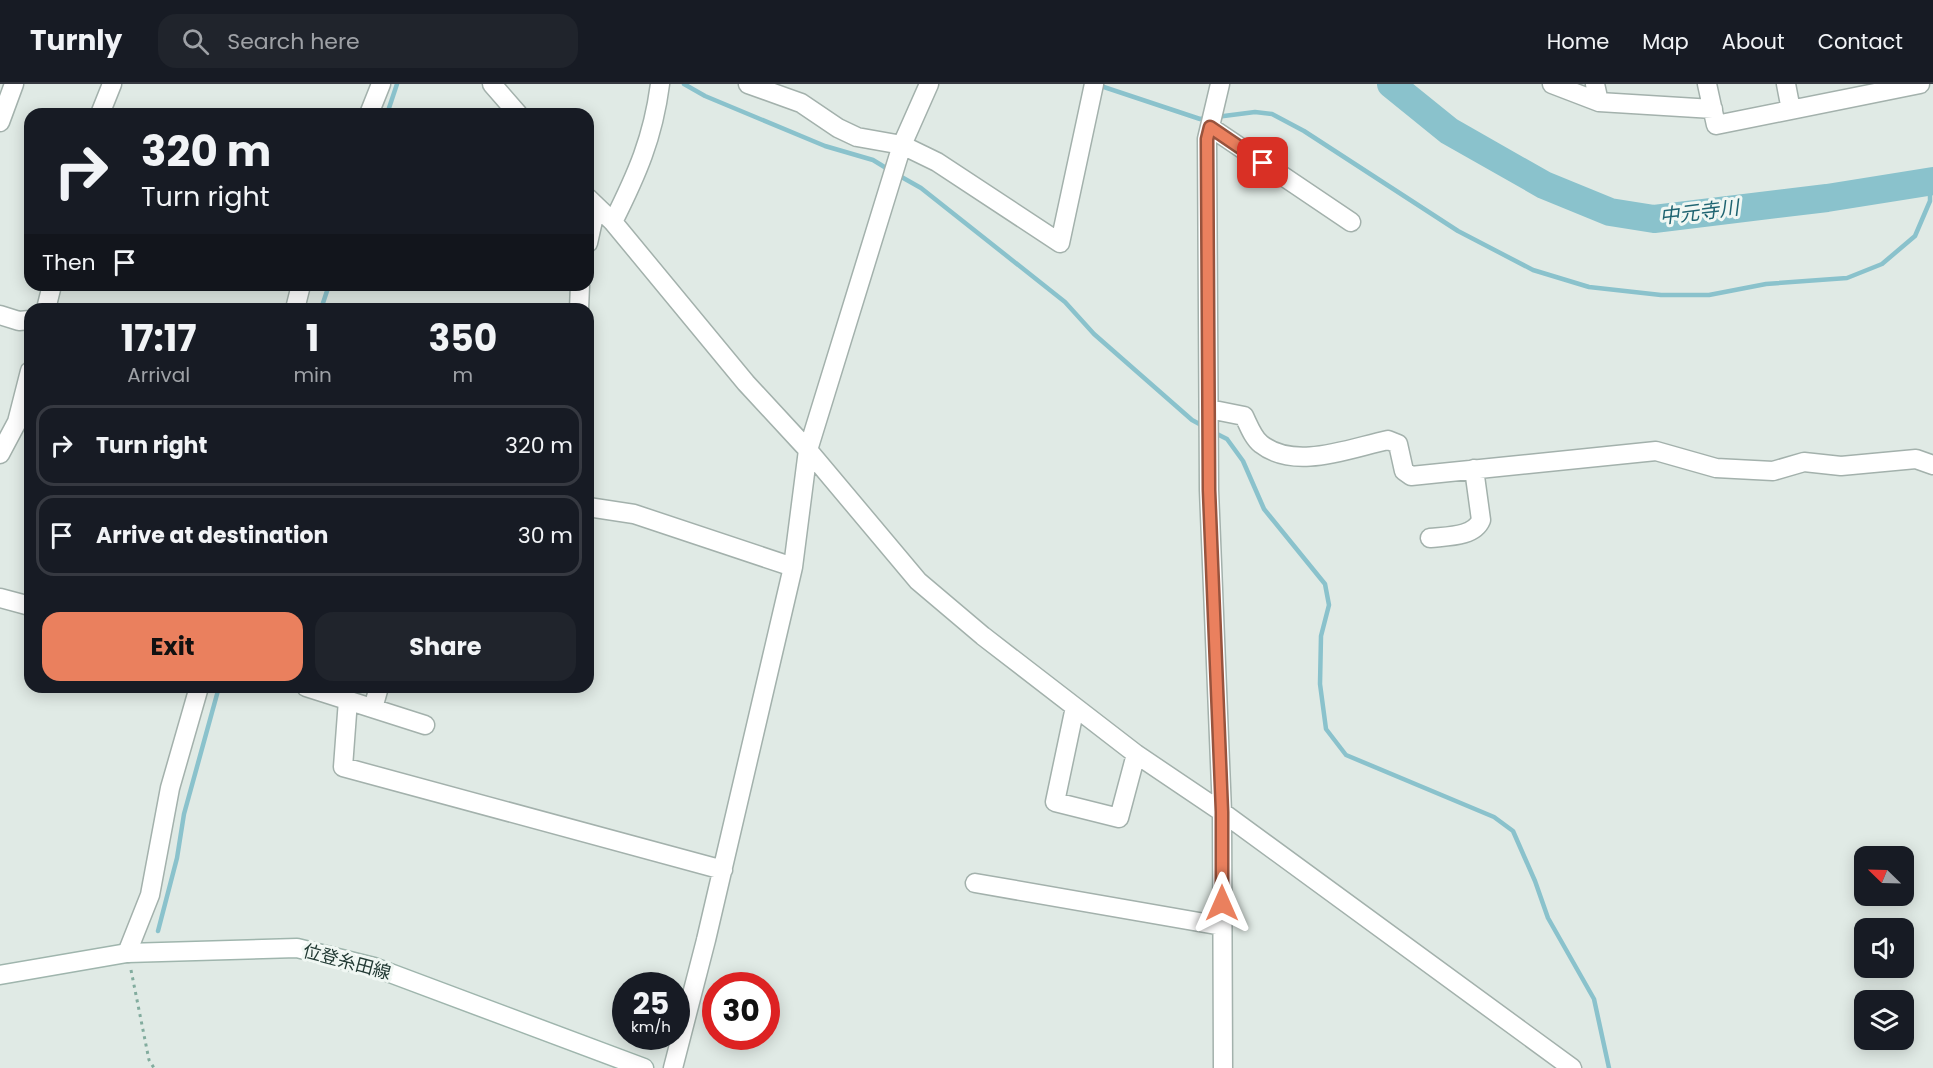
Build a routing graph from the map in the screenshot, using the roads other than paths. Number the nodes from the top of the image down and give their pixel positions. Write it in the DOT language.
graph roads {
  1 [pos="14,84"];
  2 [pos="112,84"];
  3 [pos="381,84"];
  4 [pos="492,84"];
  5 [pos="660,84"];
  6 [pos="748,84"];
  7 [pos="929,84"];
  8 [pos="1094,84"];
  9 [pos="1220,84"];
  10 [pos="1552,84"];
  11 [pos="1707,84"];
  12 [pos="1786,84"];
  13 [pos="1920,84"];
  14 [pos="1869,89"];
  15 [pos="1597,93"];
  16 [pos="102,108"];
  17 [pos="371,108"];
  18 [pos="513,108"];
  19 [pos="1713,109"];
  20 [pos="1791,110"];
  21 [pos="0,122"];
  22 [pos="1210,127"];
  23 [pos="902,145"];
  24 [pos="594,204"];
  25 [pos="613,222"];
  26 [pos="1351,222"];
  27 [pos="0,315"];
  28 [pos="24,321"];
  29 [pos="24,395"];
  30 [pos="1209,409"];
  31 [pos="808,450"];
  32 [pos="0,454"];
  33 [pos="1933,465"];
  34 [pos="1473,469"];
  35 [pos="594,508"];
  36 [pos="1430,538"];
  37 [pos="793,567"];
  38 [pos="0,598"];
  39 [pos="24,604"];
  40 [pos="197,693"];
  41 [pos="325,693"];
  42 [pos="377,693"];
  43 [pos="348,700"];
  44 [pos="1075,707"];
  45 [pos="373,708"];
  46 [pos="424,725"];
  47 [pos="1136,754"];
  48 [pos="1222,812"];
  49 [pos="723,870"];
  50 [pos="975,883"];
  51 [pos="1222,926"];
  52 [pos="127,953"];
  53 [pos="0,975"];
  54 [pos="644,1068"];
  55 [pos="673,1068"];
  56 [pos="1223,1068"];
  57 [pos="1572,1068"];
  1 -- 21 [label="street"];
  2 -- 16 [label="street"];
  3 -- 17 [label="street"];
  4 -- 18 [label="street"];
  5 -- 25 [label="street"];
  6 -- 23 [label="street"];
  7 -- 23 [label="street"];
  8 -- 23 [label="street"];
  9 -- 22 [label="street"];
  10 -- 15 [label="street"];
  11 -- 19 [label="street"];
  12 -- 20 [label="street"];
  13 -- 14 [label="street"];
  14 -- 20 [label="street"];
  15 -- 19 [label="street"];
  19 -- 20 [label="street"];
  22 -- 26 [label="street"];
  22 -- 30 [label="street"];
  23 -- 31 [label="street"];
  24 -- 25 [label="street"];
  25 -- 31 [label="street"];
  27 -- 28 [label="street"];
  29 -- 32 [label="street"];
  30 -- 34 [label="street"];
  30 -- 48 [label="street"];
  31 -- 37 [label="street"];
  31 -- 44 [label="street"];
  33 -- 34 [label="street"];
  34 -- 36 [label="street"];
  35 -- 37 [label="street"];
  37 -- 49 [label="street"];
  38 -- 39 [label="street"];
  40 -- 52 [label="street"];
  41 -- 43 [label="street"];
  42 -- 45 [label="street"];
  43 -- 45 [label="street"];
  43 -- 49 [label="street"];
  44 -- 47 [label="street"];
  44 -- 47 [label="street"];
  45 -- 46 [label="street"];
  47 -- 48 [label="street"];
  48 -- 51 [label="street"];
  48 -- 57 [label="street"];
  49 -- 55 [label="street"];
  50 -- 51 [label="street"];
  51 -- 56 [label="street"];
  52 -- 53 [label="street, 位登糸田線"];
  52 -- 54 [label="street, 位登糸田線"];
}
